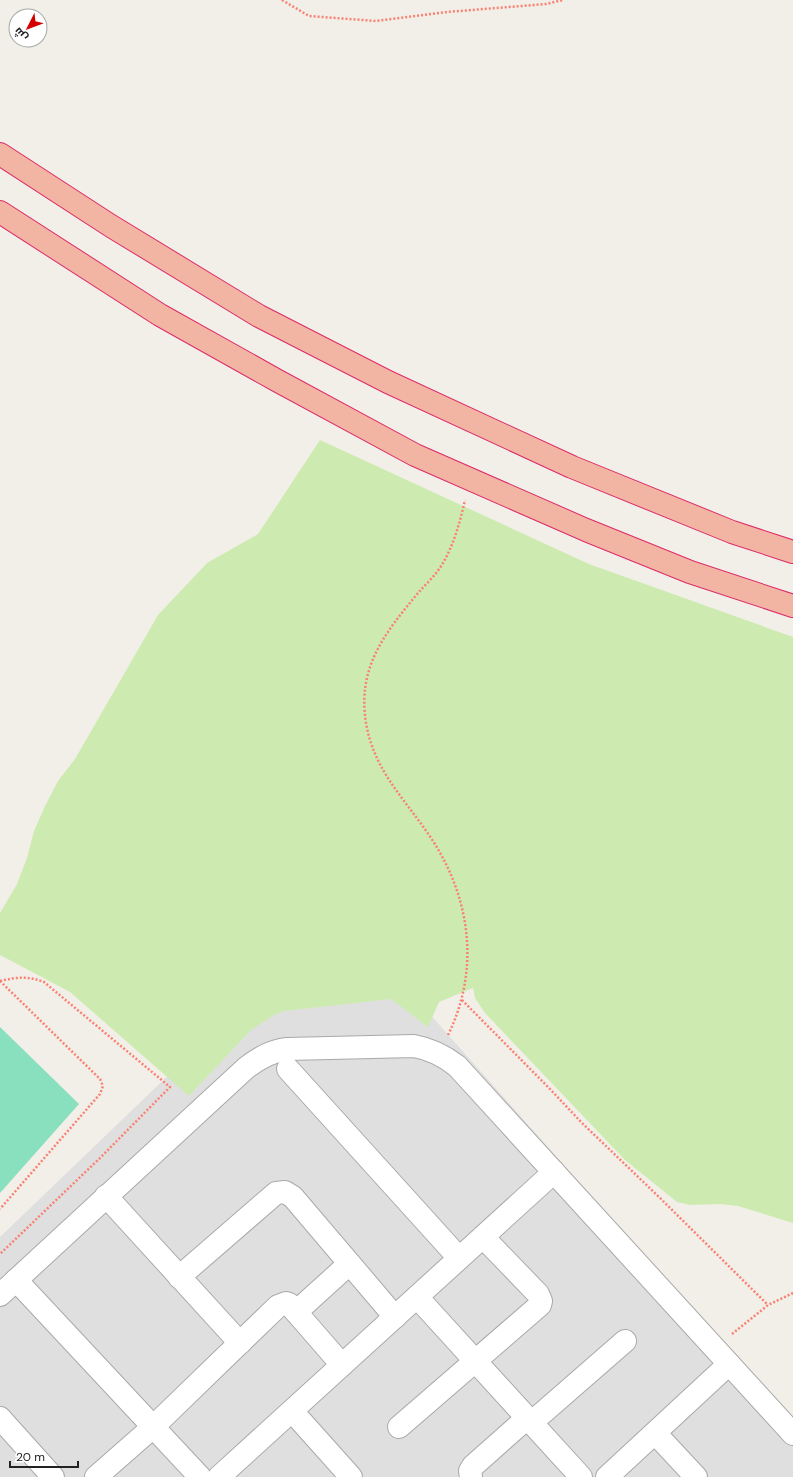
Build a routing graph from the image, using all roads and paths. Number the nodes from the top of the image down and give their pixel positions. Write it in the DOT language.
graph roads {
  1 [pos="282,0"];
  2 [pos="563,0"];
  3 [pos="0,154"];
  4 [pos="0,212"];
  5 [pos="470,478"];
  6 [pos="793,552"];
  7 [pos="793,606"];
  8 [pos="0,981"];
  9 [pos="462,1000"];
  10 [pos="438,1053"];
  11 [pos="288,1069"];
  12 [pos="554,1172"];
  13 [pos="106,1196"];
  14 [pos="0,1209"];
  15 [pos="483,1237"];
  16 [pos="0,1254"];
  17 [pos="459,1258"];
  18 [pos="350,1264"];
  19 [pos="179,1277"];
  20 [pos="16,1280"];
  21 [pos="793,1293"];
  22 [pos="0,1295"];
  23 [pos="417,1297"];
  24 [pos="768,1305"];
  25 [pos="296,1312"];
  26 [pos="395,1317"];
  27 [pos="625,1341"];
  28 [pos="240,1343"];
  29 [pos="714,1348"];
  30 [pos="475,1361"];
  31 [pos="729,1364"];
  32 [pos="342,1365"];
  33 [pos="292,1411"];
  34 [pos="0,1418"];
  35 [pos="529,1421"];
  36 [pos="399,1426"];
  37 [pos="154,1427"];
  38 [pos="655,1433"];
  39 [pos="793,1434"];
  40 [pos="54,1477"];
  41 [pos="96,1477"];
  42 [pos="200,1477"];
  43 [pos="219,1477"];
  44 [pos="351,1477"];
  45 [pos="471,1477"];
  46 [pos="581,1477"];
  47 [pos="607,1477"];
  48 [pos="696,1477"];
  1 -- 2 [label="path"];
  3 -- 6 [label="highway"];
  4 -- 5 [label="highway"];
  5 -- 7 [label="highway"];
  5 -- 9 [label="path"];
  8 -- 14 [label="path"];
  8 -- 16 [label="path"];
  9 -- 10 [label="path"];
  9 -- 24 [label="path"];
  10 -- 12 [label="street"];
  10 -- 13 [label="street"];
  11 -- 17 [label="street"];
  12 -- 15 [label="street"];
  12 -- 29 [label="street"];
  13 -- 19 [label="street"];
  13 -- 20 [label="street"];
  15 -- 17 [label="street"];
  15 -- 30 [label="street"];
  17 -- 23 [label="street"];
  18 -- 19 [label="street"];
  18 -- 25 [label="street"];
  18 -- 26 [label="street"];
  19 -- 28 [label="street"];
  20 -- 22 [label="street"];
  20 -- 37 [label="street"];
  21 -- 24 [label="path"];
  23 -- 26 [label="street"];
  23 -- 30 [label="street"];
  24 -- 29 [label="path"];
  25 -- 28 [label="street"];
  25 -- 32 [label="street"];
  26 -- 32 [label="street"];
  27 -- 35 [label="street"];
  28 -- 37 [label="street"];
  29 -- 31 [label="street"];
  30 -- 35 [label="street"];
  30 -- 36 [label="street"];
  31 -- 38 [label="street"];
  31 -- 39 [label="street"];
  32 -- 33 [label="street"];
  33 -- 43 [label="street"];
  33 -- 44 [label="street"];
  34 -- 40 [label="street"];
  35 -- 45 [label="street"];
  35 -- 46 [label="street"];
  37 -- 41 [label="street"];
  37 -- 42 [label="street"];
  38 -- 47 [label="street"];
  38 -- 48 [label="street"];
}
